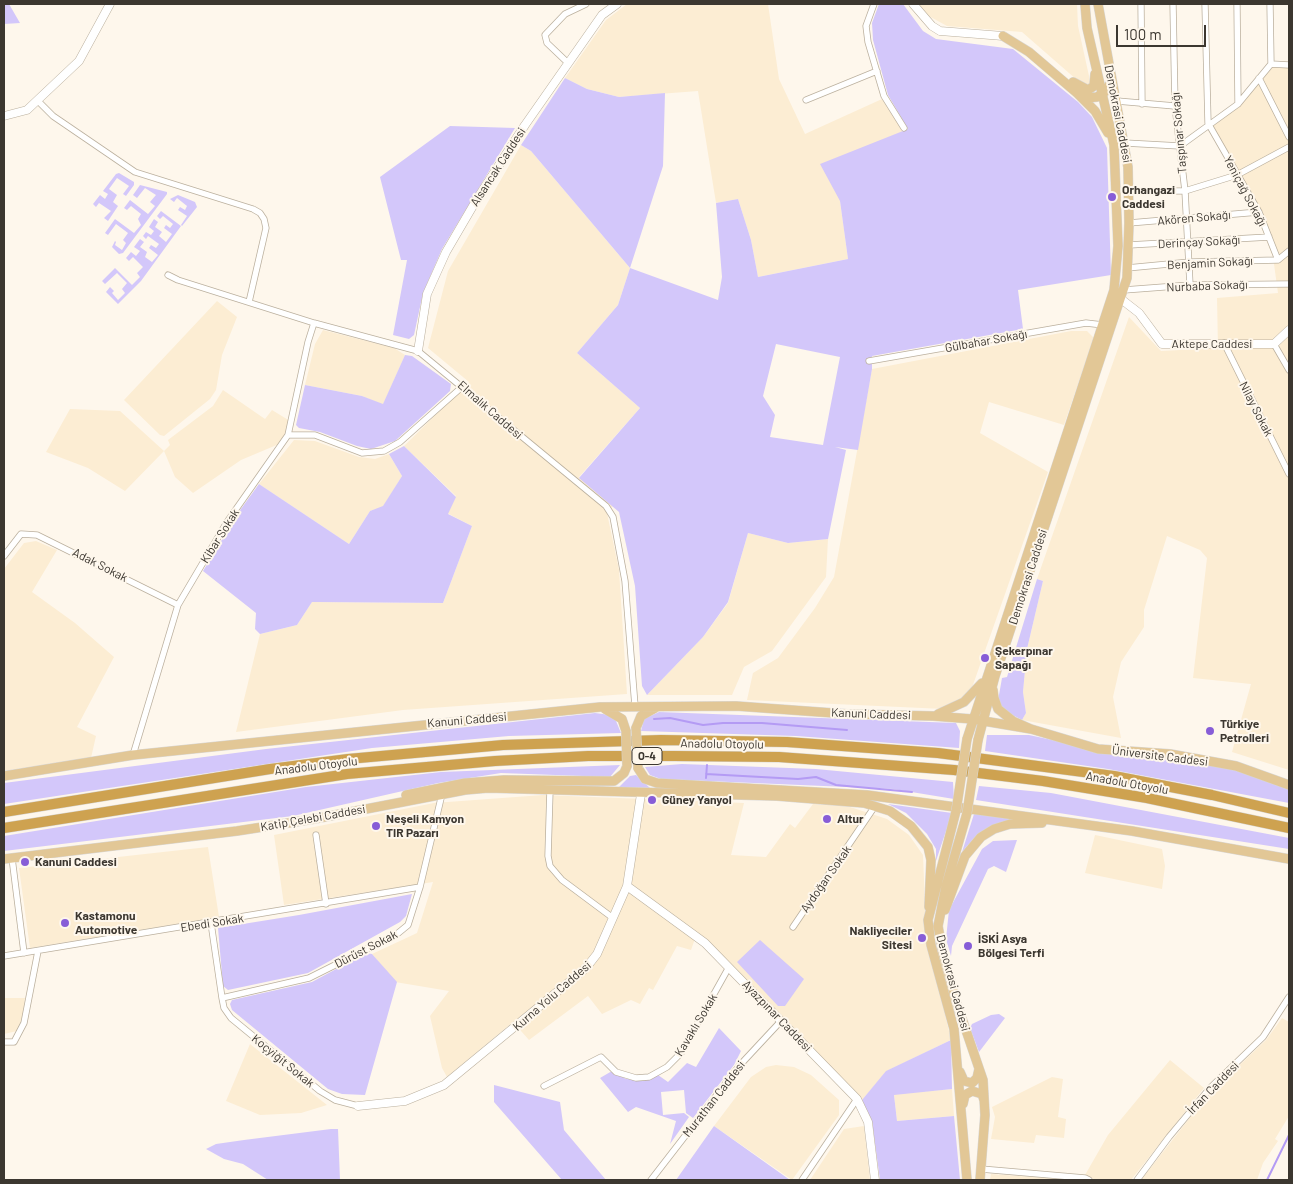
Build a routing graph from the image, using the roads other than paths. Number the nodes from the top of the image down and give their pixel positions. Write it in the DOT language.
graph roads {
  1 [pos="110,4"];
  2 [pos="586,4"];
  3 [pos="616,4"];
  4 [pos="874,4"];
  5 [pos="913,4"];
  6 [pos="1085,4"];
  7 [pos="1098,4"];
  8 [pos="1141,4"];
  9 [pos="1173,4"];
  10 [pos="1205,4"];
  11 [pos="1237,4"];
  12 [pos="1270,4"];
  13 [pos="1003,36"];
  14 [pos="1093,56"];
  15 [pos="568,63"];
  16 [pos="1271,64"];
  17 [pos="1289,65"];
  18 [pos="877,71"];
  19 [pos="1259,78"];
  20 [pos="1112,80"];
  21 [pos="1077,93"];
  22 [pos="1102,94"];
  23 [pos="806,100"];
  24 [pos="38,101"];
  25 [pos="1117,101"];
  26 [pos="1142,104"];
  27 [pos="1238,104"];
  28 [pos="1175,106"];
  29 [pos="4,116"];
  30 [pos="1208,123"];
  31 [pos="904,128"];
  32 [pos="1289,137"];
  33 [pos="1125,143"];
  34 [pos="1114,145"];
  35 [pos="1180,146"];
  36 [pos="1289,147"];
  37 [pos="1237,174"];
  38 [pos="1130,191"];
  39 [pos="1185,191"];
  40 [pos="1259,212"];
  41 [pos="1187,218"];
  42 [pos="1129,223"];
  43 [pos="1270,238"];
  44 [pos="1188,242"];
  45 [pos="1128,245"];
  46 [pos="1289,251"];
  47 [pos="1278,260"];
  48 [pos="1190,262"];
  49 [pos="1127,268"];
  50 [pos="168,275"];
  51 [pos="1289,284"];
  52 [pos="1190,285"];
  53 [pos="1123,295"];
  54 [pos="249,302"];
  55 [pos="1113,321"];
  56 [pos="314,323"];
  57 [pos="1103,325"];
  58 [pos="1289,330"];
  59 [pos="1224,343"];
  60 [pos="1274,344"];
  61 [pos="418,351"];
  62 [pos="869,362"];
  63 [pos="1289,370"];
  64 [pos="463,386"];
  65 [pos="288,436"];
  66 [pos="1289,474"];
  67 [pos="4,556"];
  68 [pos="178,605"];
  69 [pos="996,676"];
  70 [pos="986,678"];
  71 [pos="635,706"];
  72 [pos="662,706"];
  73 [pos="600,707"];
  74 [pos="933,716"];
  75 [pos="972,719"];
  76 [pos="982,720"];
  77 [pos="1031,729"];
  78 [pos="133,755"];
  79 [pos="4,776"];
  80 [pos="1289,785"];
  81 [pos="550,790"];
  82 [pos="802,791"];
  83 [pos="442,794"];
  84 [pos="640,794"];
  85 [pos="743,795"];
  86 [pos="875,806"];
  87 [pos="4,812"];
  88 [pos="1289,813"];
  89 [pos="314,819"];
  90 [pos="4,828"];
  91 [pos="1289,828"];
  92 [pos="1132,831"];
  93 [pos="316,835"];
  94 [pos="8,858"];
  95 [pos="1289,859"];
  96 [pos="626,886"];
  97 [pos="420,887"];
  98 [pos="326,904"];
  99 [pos="929,907"];
  100 [pos="613,918"];
  101 [pos="211,923"];
  102 [pos="793,927"];
  103 [pos="940,939"];
  104 [pos="38,951"];
  105 [pos="24,953"];
  106 [pos="4,956"];
  107 [pos="729,967"];
  108 [pos="1289,997"];
  109 [pos="222,998"];
  110 [pos="781,1021"];
  111 [pos="4,1042"];
  112 [pos="975,1054"];
  113 [pos="957,1060"];
  114 [pos="544,1086"];
  115 [pos="857,1099"];
  116 [pos="358,1106"];
  117 [pos="962,1112"];
  118 [pos="986,1115"];
  119 [pos="981,1169"];
  120 [pos="651,1180"];
  121 [pos="802,1180"];
  122 [pos="875,1180"];
  123 [pos="967,1180"];
  124 [pos="980,1180"];
  125 [pos="1089,1180"];
  126 [pos="1137,1180"];
  1 -- 24 [label="street"];
  2 -- 15 [label="street"];
  3 -- 15 [label="street, Alsancak Caddesi"];
  4 -- 18 [label="street"];
  5 -- 13 [label="street"];
  6 -- 14 [label="main road, Demokrasi Caddesi"];
  7 -- 20 [label="main road, Demokrasi Caddesi"];
  8 -- 26 [label="street"];
  9 -- 28 [label="street, Taşpınar Sokağı"];
  10 -- 30 [label="street"];
  11 -- 27 [label="street"];
  12 -- 16 [label="street"];
  13 -- 14 [label="main road"];
  13 -- 21 [label="main road"];
  14 -- 22 [label="main road, Demokrasi Caddesi"];
  15 -- 61 [label="street, Alsancak Caddesi"];
  16 -- 17 [label="street"];
  16 -- 19 [label="street"];
  18 -- 23 [label="street"];
  18 -- 31 [label="street"];
  19 -- 27 [label="street"];
  19 -- 32 [label="street"];
  20 -- 22 [label="main road"];
  20 -- 25 [label="main road, Demokrasi Caddesi"];
  21 -- 22 [label="main road"];
  21 -- 34 [label="main road"];
  22 -- 34 [label="main road, Demokrasi Caddesi"];
  24 -- 29 [label="street"];
  24 -- 54 [label="street"];
  25 -- 26 [label="street"];
  25 -- 33 [label="main road, Demokrasi Caddesi"];
  26 -- 28 [label="street"];
  27 -- 30 [label="street"];
  28 -- 35 [label="street, Taşpınar Sokağı"];
  30 -- 35 [label="street"];
  30 -- 37 [label="street, Yeniçağ Sokağı"];
  33 -- 35 [label="street"];
  33 -- 38 [label="main road, Demokrasi Caddesi"];
  34 -- 57 [label="main road, Demokrasi Caddesi"];
  35 -- 39 [label="street, Taşpınar Sokağı"];
  36 -- 37 [label="street"];
  37 -- 39 [label="street"];
  37 -- 40 [label="street, Yeniçağ Sokağı"];
  38 -- 39 [label="street"];
  38 -- 42 [label="main road, Demokrasi Caddesi"];
  39 -- 41 [label="street, Taşpınar Sokağı"];
  40 -- 41 [label="street, Akören Sokağı"];
  40 -- 43 [label="street, Yeniçağ Sokağı"];
  41 -- 42 [label="street, Akören Sokağı"];
  41 -- 44 [label="street, Taşpınar Sokağı"];
  42 -- 45 [label="main road, Demokrasi Caddesi"];
  43 -- 44 [label="street, Derinçay Sokağı"];
  43 -- 47 [label="street, Yeniçağ Sokağı"];
  44 -- 45 [label="street, Derinçay Sokağı"];
  44 -- 48 [label="street, Taşpınar Sokağı"];
  45 -- 49 [label="main road, Demokrasi Caddesi"];
  46 -- 47 [label="street"];
  47 -- 48 [label="street, Benjamin Sokağı"];
  48 -- 49 [label="street, Benjamin Sokağı"];
  48 -- 52 [label="street, Taşpınar Sokağı"];
  49 -- 53 [label="main road, Demokrasi Caddesi"];
  50 -- 54 [label="street, Elmalık Caddesi"];
  51 -- 52 [label="street, Nurbaba Sokağı"];
  52 -- 53 [label="street, Nurbaba Sokağı"];
  53 -- 55 [label="main road, Demokrasi Caddesi"];
  53 -- 59 [label="street, Aktepe Caddesi"];
  54 -- 56 [label="street, Elmalık Caddesi"];
  55 -- 57 [label="main road"];
  55 -- 69 [label="main road, Demokrasi Caddesi"];
  56 -- 61 [label="street, Elmalık Caddesi"];
  56 -- 65 [label="street, Kibar Sokak"];
  57 -- 62 [label="street, Gülbahar Sokağı"];
  57 -- 70 [label="main road, Demokrasi Caddesi"];
  58 -- 60 [label="street"];
  59 -- 60 [label="street, Aktepe Caddesi"];
  59 -- 66 [label="street, Nilay Sokak"];
  60 -- 63 [label="street"];
  61 -- 64 [label="street, Elmalık Caddesi"];
  64 -- 65 [label="street"];
  64 -- 71 [label="street, Elmalık Caddesi"];
  65 -- 68 [label="street, Kibar Sokak"];
  67 -- 68 [label="street, Adak Sokak"];
  68 -- 78 [label="street, Kibar Sokak"];
  69 -- 76 [label="main road, Demokrasi Caddesi"];
  69 -- 77 [label="main road"];
  70 -- 74 [label="main road"];
  70 -- 75 [label="main road, Demokrasi Caddesi"];
  71 -- 72 [label="main road, Kanuni Caddesi"];
  71 -- 73 [label="main road, Kanuni Caddesi"];
  72 -- 74 [label="main road, Kanuni Caddesi"];
  72 -- 82 [label="main road, bridge"];
  73 -- 78 [label="main road, Kanuni Caddesi"];
  73 -- 89 [label="main road, bridge"];
  74 -- 75 [label="main road, Kanuni Caddesi"];
  75 -- 76 [label="main road, Kanuni Caddesi"];
  75 -- 99 [label="main road, Demokrasi Caddesi, bridge"];
  76 -- 77 [label="main road, Kanuni Caddesi"];
  76 -- 103 [label="main road, Demokrasi Caddesi, bridge"];
  77 -- 80 [label="main road, Üniversite Caddesi"];
  78 -- 79 [label="main road, Kanuni Caddesi"];
  81 -- 83 [label="main road, Katip Çelebi Caddesi"];
  81 -- 84 [label="main road, Katip Çelebi Caddesi"];
  81 -- 100 [label="street"];
  82 -- 85 [label="main road"];
  82 -- 92 [label="main road"];
  83 -- 89 [label="main road, Katip Çelebi Caddesi"];
  83 -- 97 [label="street, Dürüst Sokak"];
  84 -- 85 [label="main road, Katip Çelebi Caddesi"];
  84 -- 96 [label="street, Kurna Yolu Caddesi"];
  85 -- 86 [label="main road"];
  86 -- 99 [label="main road"];
  86 -- 102 [label="street, Aydoğan Sokak"];
  87 -- 88 [label="highway, Anadolu Otoyolu / O-4"];
  89 -- 94 [label="main road, Katip Çelebi Caddesi"];
  90 -- 91 [label="highway, Anadolu Otoyolu / O-4"];
  92 -- 95 [label="main road"];
  92 -- 103 [label="main road"];
  93 -- 98 [label="street"];
  94 -- 105 [label="street"];
  96 -- 100 [label="street, Kurna Yolu Caddesi"];
  96 -- 107 [label="street, Ayazpınar Caddesi"];
  97 -- 98 [label="street, Ebedi Sokak"];
  97 -- 109 [label="street, Dürüst Sokak"];
  98 -- 101 [label="street, Ebedi Sokak"];
  99 -- 113 [label="main road, Demokrasi Caddesi"];
  100 -- 116 [label="street, Kurna Yolu Caddesi"];
  101 -- 104 [label="street, Ebedi Sokak"];
  101 -- 109 [label="street, Koçyiğit Sokak"];
  103 -- 112 [label="main road, Demokrasi Caddesi"];
  104 -- 105 [label="street, Ebedi Sokak"];
  104 -- 111 [label="street"];
  105 -- 106 [label="street, Ebedi Sokak"];
  107 -- 110 [label="street, Ayazpınar Caddesi"];
  107 -- 114 [label="street, Kavaklı Sokak"];
  108 -- 126 [label="street, İrfan Caddesi"];
  109 -- 116 [label="street, Koçyiğit Sokak"];
  110 -- 115 [label="street, Ayazpınar Caddesi"];
  110 -- 120 [label="street, Murathan Caddesi"];
  112 -- 113 [label="main road"];
  112 -- 118 [label="main road, Demokrasi Caddesi"];
  113 -- 117 [label="main road, Demokrasi Caddesi"];
  115 -- 121 [label="street"];
  115 -- 122 [label="street, Ayazpınar Caddesi"];
  117 -- 118 [label="main road"];
  117 -- 123 [label="main road, Demokrasi Caddesi"];
  118 -- 119 [label="main road, Demokrasi Caddesi"];
  119 -- 124 [label="main road, Demokrasi Caddesi"];
  119 -- 125 [label="street"];
}
